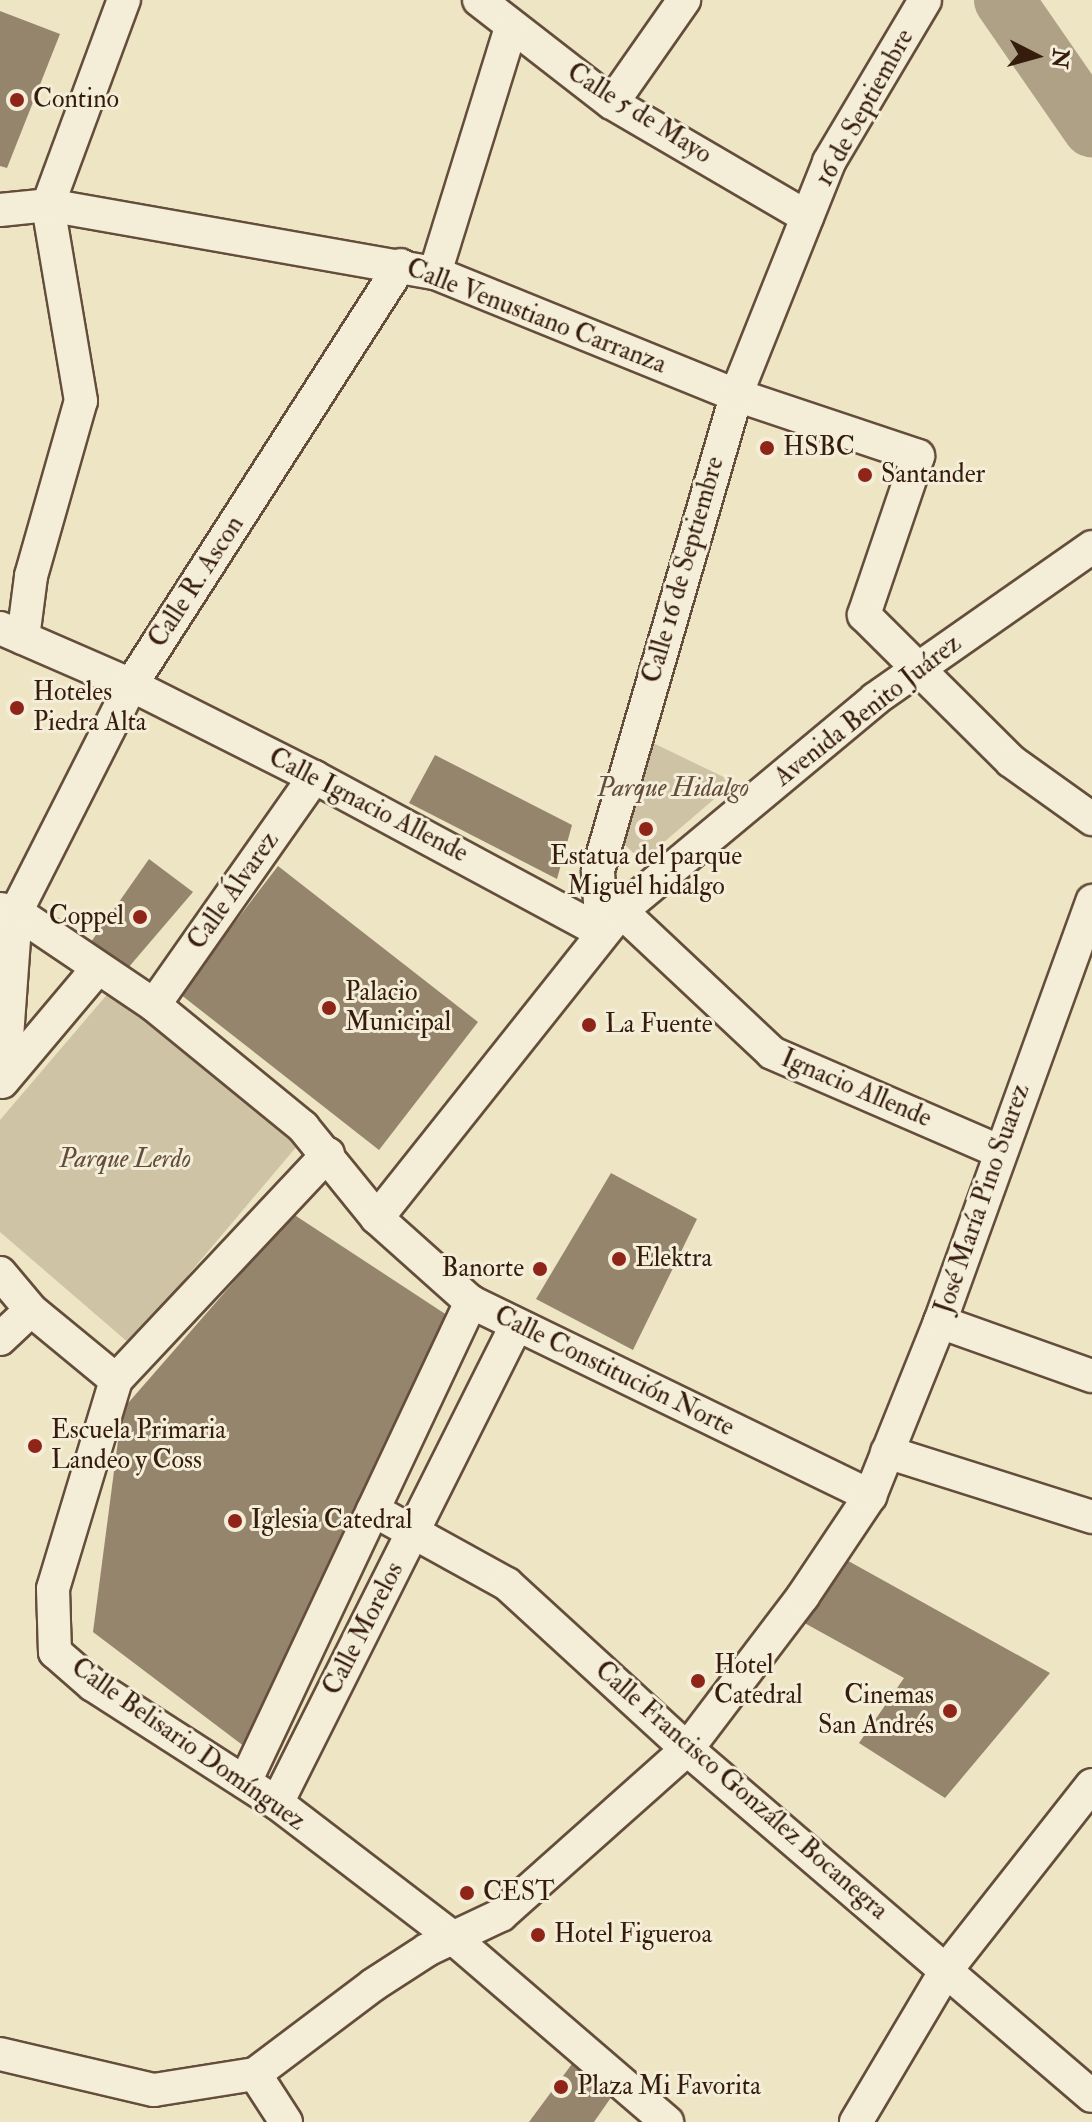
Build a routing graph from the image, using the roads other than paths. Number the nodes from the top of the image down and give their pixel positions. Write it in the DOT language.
graph roads {
  1 [pos="124,0"];
  2 [pos="479,0"];
  3 [pos="684,0"];
  4 [pos="925,0"];
  5 [pos="511,28"];
  6 [pos="612,103"];
  7 [pos="48,205"];
  8 [pos="0,210"];
  9 [pos="807,217"];
  10 [pos="401,265"];
  11 [pos="435,273"];
  12 [pos="736,395"];
  13 [pos="1092,547"];
  14 [pos="12,633"];
  15 [pos="919,669"];
  16 [pos="131,685"];
  17 [pos="314,777"];
  18 [pos="1092,819"];
  19 [pos="1092,901"];
  20 [pos="8,911"];
  21 [pos="611,922"];
  22 [pos="98,968"];
  23 [pos="154,1005"];
  24 [pos="1,1079"];
  25 [pos="999,1151"];
  26 [pos="328,1154"];
  27 [pos="377,1218"];
  28 [pos="0,1273"];
  29 [pos="471,1302"];
  30 [pos="31,1310"];
  31 [pos="940,1322"];
  32 [pos="516,1326"];
  33 [pos="0,1339"];
  34 [pos="1092,1376"];
  35 [pos="116,1380"];
  36 [pos="887,1452"];
  37 [pos="870,1496"];
  38 [pos="373,1510"];
  39 [pos="1092,1517"];
  40 [pos="413,1531"];
  41 [pos="687,1749"];
  42 [pos="245,1782"];
  43 [pos="1092,1785"];
  44 [pos="277,1803"];
  45 [pos="452,1937"];
  46 [pos="947,1969"];
  47 [pos="0,2054"];
  48 [pos="255,2074"];
  49 [pos="1092,2096"];
  50 [pos="286,2122"];
  51 [pos="667,2122"];
  52 [pos="856,2122"];
  1 -- 7 [label="street"];
  2 -- 5 [label="street, Calle 5 de Mayo"];
  3 -- 6 [label="street"];
  4 -- 9 [label="street, 16 de Septiembre"];
  5 -- 6 [label="street, Calle 5 de Mayo"];
  5 -- 11 [label="street"];
  6 -- 9 [label="street, Calle 5 de Mayo"];
  7 -- 8 [label="street, Calle Venustiano Carranza"];
  7 -- 10 [label="street, Calle Venustiano Carranza"];
  7 -- 14 [label="street"];
  9 -- 12 [label="street, Calle 16 de Septiembre"];
  10 -- 11 [label="street, Calle Venustiano Carranza"];
  10 -- 16 [label="street, Calle R. Ascon"];
  11 -- 12 [label="street, Calle Venustiano Carranza"];
  12 -- 15 [label="street, Calle Venustiano Carranza"];
  12 -- 21 [label="street, Calle 16 de Septiembre"];
  13 -- 15 [label="street, Avenida Benito Juárez"];
  14 -- 16 [label="street, Calle Ignacio Allende"];
  15 -- 18 [label="street"];
  15 -- 21 [label="street, Avenida Benito Juárez"];
  16 -- 17 [label="street, Calle Ignacio Allende"];
  16 -- 20 [label="street, Calle R. Ascon"];
  17 -- 21 [label="street, Calle Ignacio Allende"];
  17 -- 23 [label="street, Calle Álvarez"];
  19 -- 25 [label="street, José María Pino Suarez"];
  20 -- 22 [label="street, Calle Constitución Norte"];
  20 -- 24 [label="street"];
  21 -- 25 [label="street, Ignacio Allende"];
  21 -- 27 [label="street, Avenida Benito Juárez"];
  22 -- 23 [label="street, Calle Constitución Norte"];
  22 -- 24 [label="street"];
  23 -- 26 [label="street, Calle Constitución Norte"];
  25 -- 31 [label="street, José María Pino Suarez"];
  26 -- 27 [label="street, Calle Constitución Norte"];
  26 -- 35 [label="street, Calle Belisario Domínguez"];
  27 -- 29 [label="street, Calle Constitución Norte"];
  28 -- 30 [label="street"];
  29 -- 32 [label="street, Calle Constitución Norte"];
  29 -- 38 [label="street, Calle Morelos"];
  30 -- 33 [label="street"];
  30 -- 35 [label="street"];
  31 -- 34 [label="street"];
  31 -- 36 [label="street, José María Pino Suarez"];
  32 -- 37 [label="street, Calle Constitución Norte"];
  32 -- 40 [label="street, Calle Morelos"];
  35 -- 42 [label="street, Calle Belisario Domínguez"];
  36 -- 37 [label="street, José María Pino Suarez"];
  36 -- 39 [label="street"];
  37 -- 41 [label="street, José María Pino Suarez"];
  38 -- 40 [label="street, Calle Francisco González Bocanegra"];
  38 -- 42 [label="street, Calle Morelos"];
  40 -- 41 [label="street, Calle Francisco González Bocanegra"];
  40 -- 44 [label="street, Calle Morelos"];
  41 -- 45 [label="street, José María Pino Suarez"];
  41 -- 46 [label="street, Calle Francisco González Bocanegra"];
  42 -- 44 [label="street, Calle Belisario Domínguez"];
  43 -- 46 [label="street"];
  44 -- 45 [label="street, Calle Belisario Domínguez"];
  45 -- 48 [label="street, José María Pino Suarez"];
  45 -- 51 [label="street, Calle Belisario Domínguez"];
  46 -- 49 [label="street, Calle Francisco González Bocanegra"];
  46 -- 52 [label="street"];
  47 -- 48 [label="street"];
  48 -- 50 [label="street"];
}
